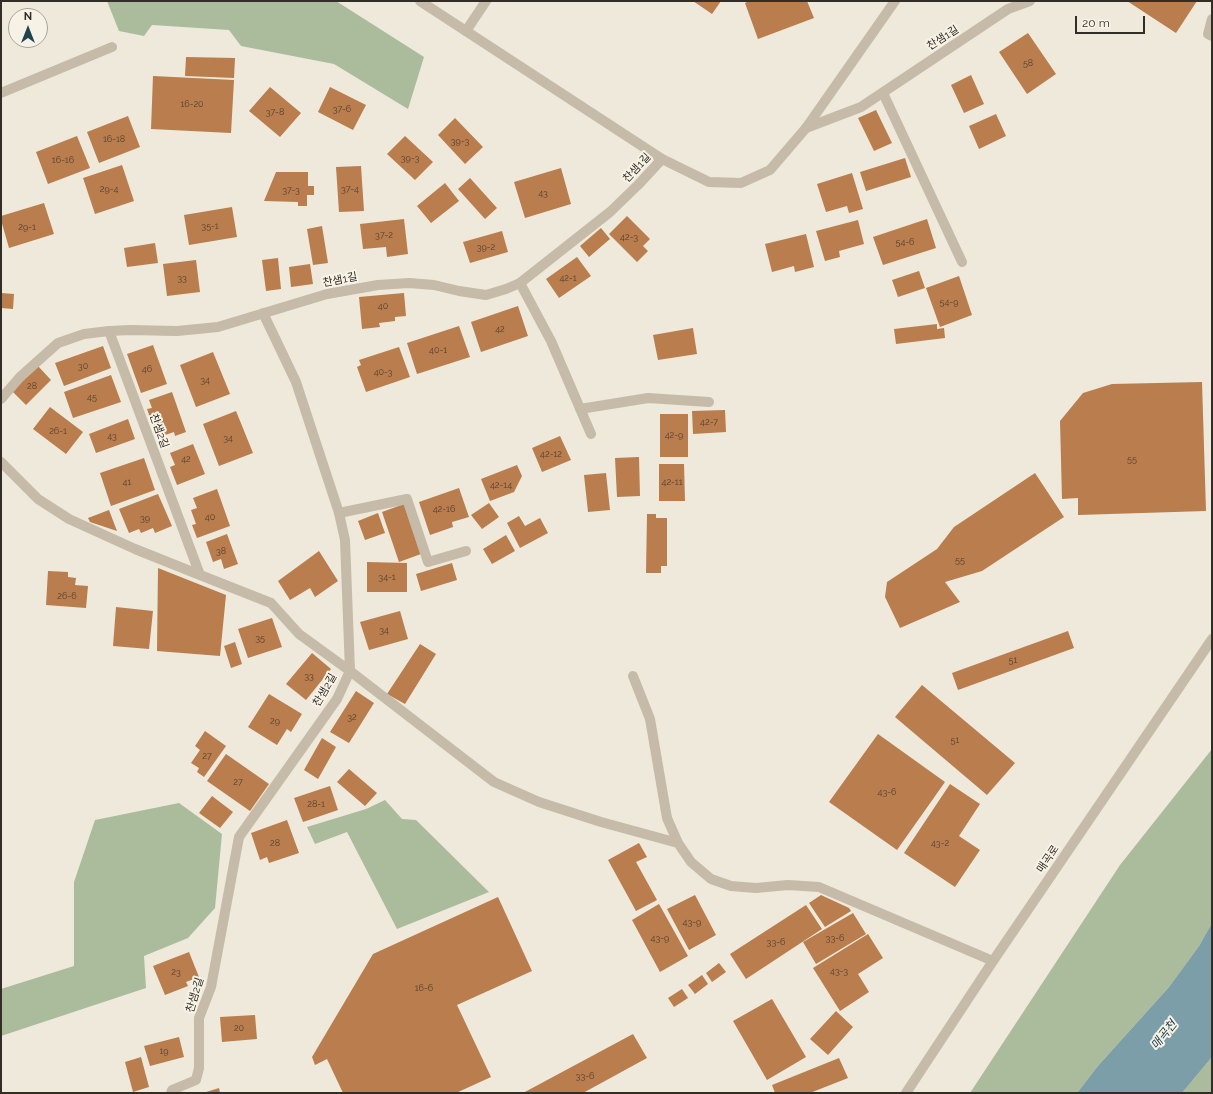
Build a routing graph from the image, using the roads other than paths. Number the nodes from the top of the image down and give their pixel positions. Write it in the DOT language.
graph roads {
  1 [pos="420,1"];
  2 [pos="486,1"];
  3 [pos="895,1"];
  4 [pos="1030,1"];
  5 [pos="1212,19"];
  6 [pos="466,31"];
  7 [pos="1212,36"];
  8 [pos="112,47"];
  9 [pos="1,93"];
  10 [pos="883,93"];
  11 [pos="806,128"];
  12 [pos="662,159"];
  13 [pos="962,262"];
  14 [pos="520,283"];
  15 [pos="263,313"];
  16 [pos="109,331"];
  17 [pos="1,399"];
  18 [pos="710,402"];
  19 [pos="580,409"];
  20 [pos="591,434"];
  21 [pos="1,462"];
  22 [pos="339,513"];
  23 [pos="466,551"];
  24 [pos="200,575"];
  25 [pos="1212,639"];
  26 [pos="350,671"];
  27 [pos="633,676"];
  28 [pos="678,843"];
  29 [pos="993,961"];
  30 [pos="171,1093"];
  31 [pos="906,1093"];
  1 -- 6 [label="street"];
  2 -- 6 [label="street"];
  3 -- 11 [label="street"];
  4 -- 10 [label="street, 찬샘1길"];
  5 -- 7 [label="street"];
  6 -- 12 [label="street"];
  8 -- 9 [label="street"];
  10 -- 11 [label="street, 찬샘1길"];
  10 -- 13 [label="street"];
  11 -- 12 [label="street"];
  12 -- 14 [label="street, 찬샘1길"];
  14 -- 15 [label="street, 찬샘1길"];
  14 -- 19 [label="street"];
  15 -- 16 [label="street, 찬샘1길"];
  15 -- 22 [label="street"];
  16 -- 17 [label="street, 찬샘1길"];
  16 -- 24 [label="street, 찬샘2길"];
  18 -- 19 [label="street"];
  19 -- 20 [label="street"];
  21 -- 24 [label="street"];
  22 -- 23 [label="street"];
  22 -- 26 [label="street"];
  24 -- 26 [label="street, 찬샘2길"];
  25 -- 29 [label="street, 매곡로"];
  26 -- 28 [label="street"];
  26 -- 30 [label="street, 찬샘2길"];
  27 -- 28 [label="street"];
  28 -- 29 [label="street"];
  29 -- 31 [label="street, 매곡로"];
}
